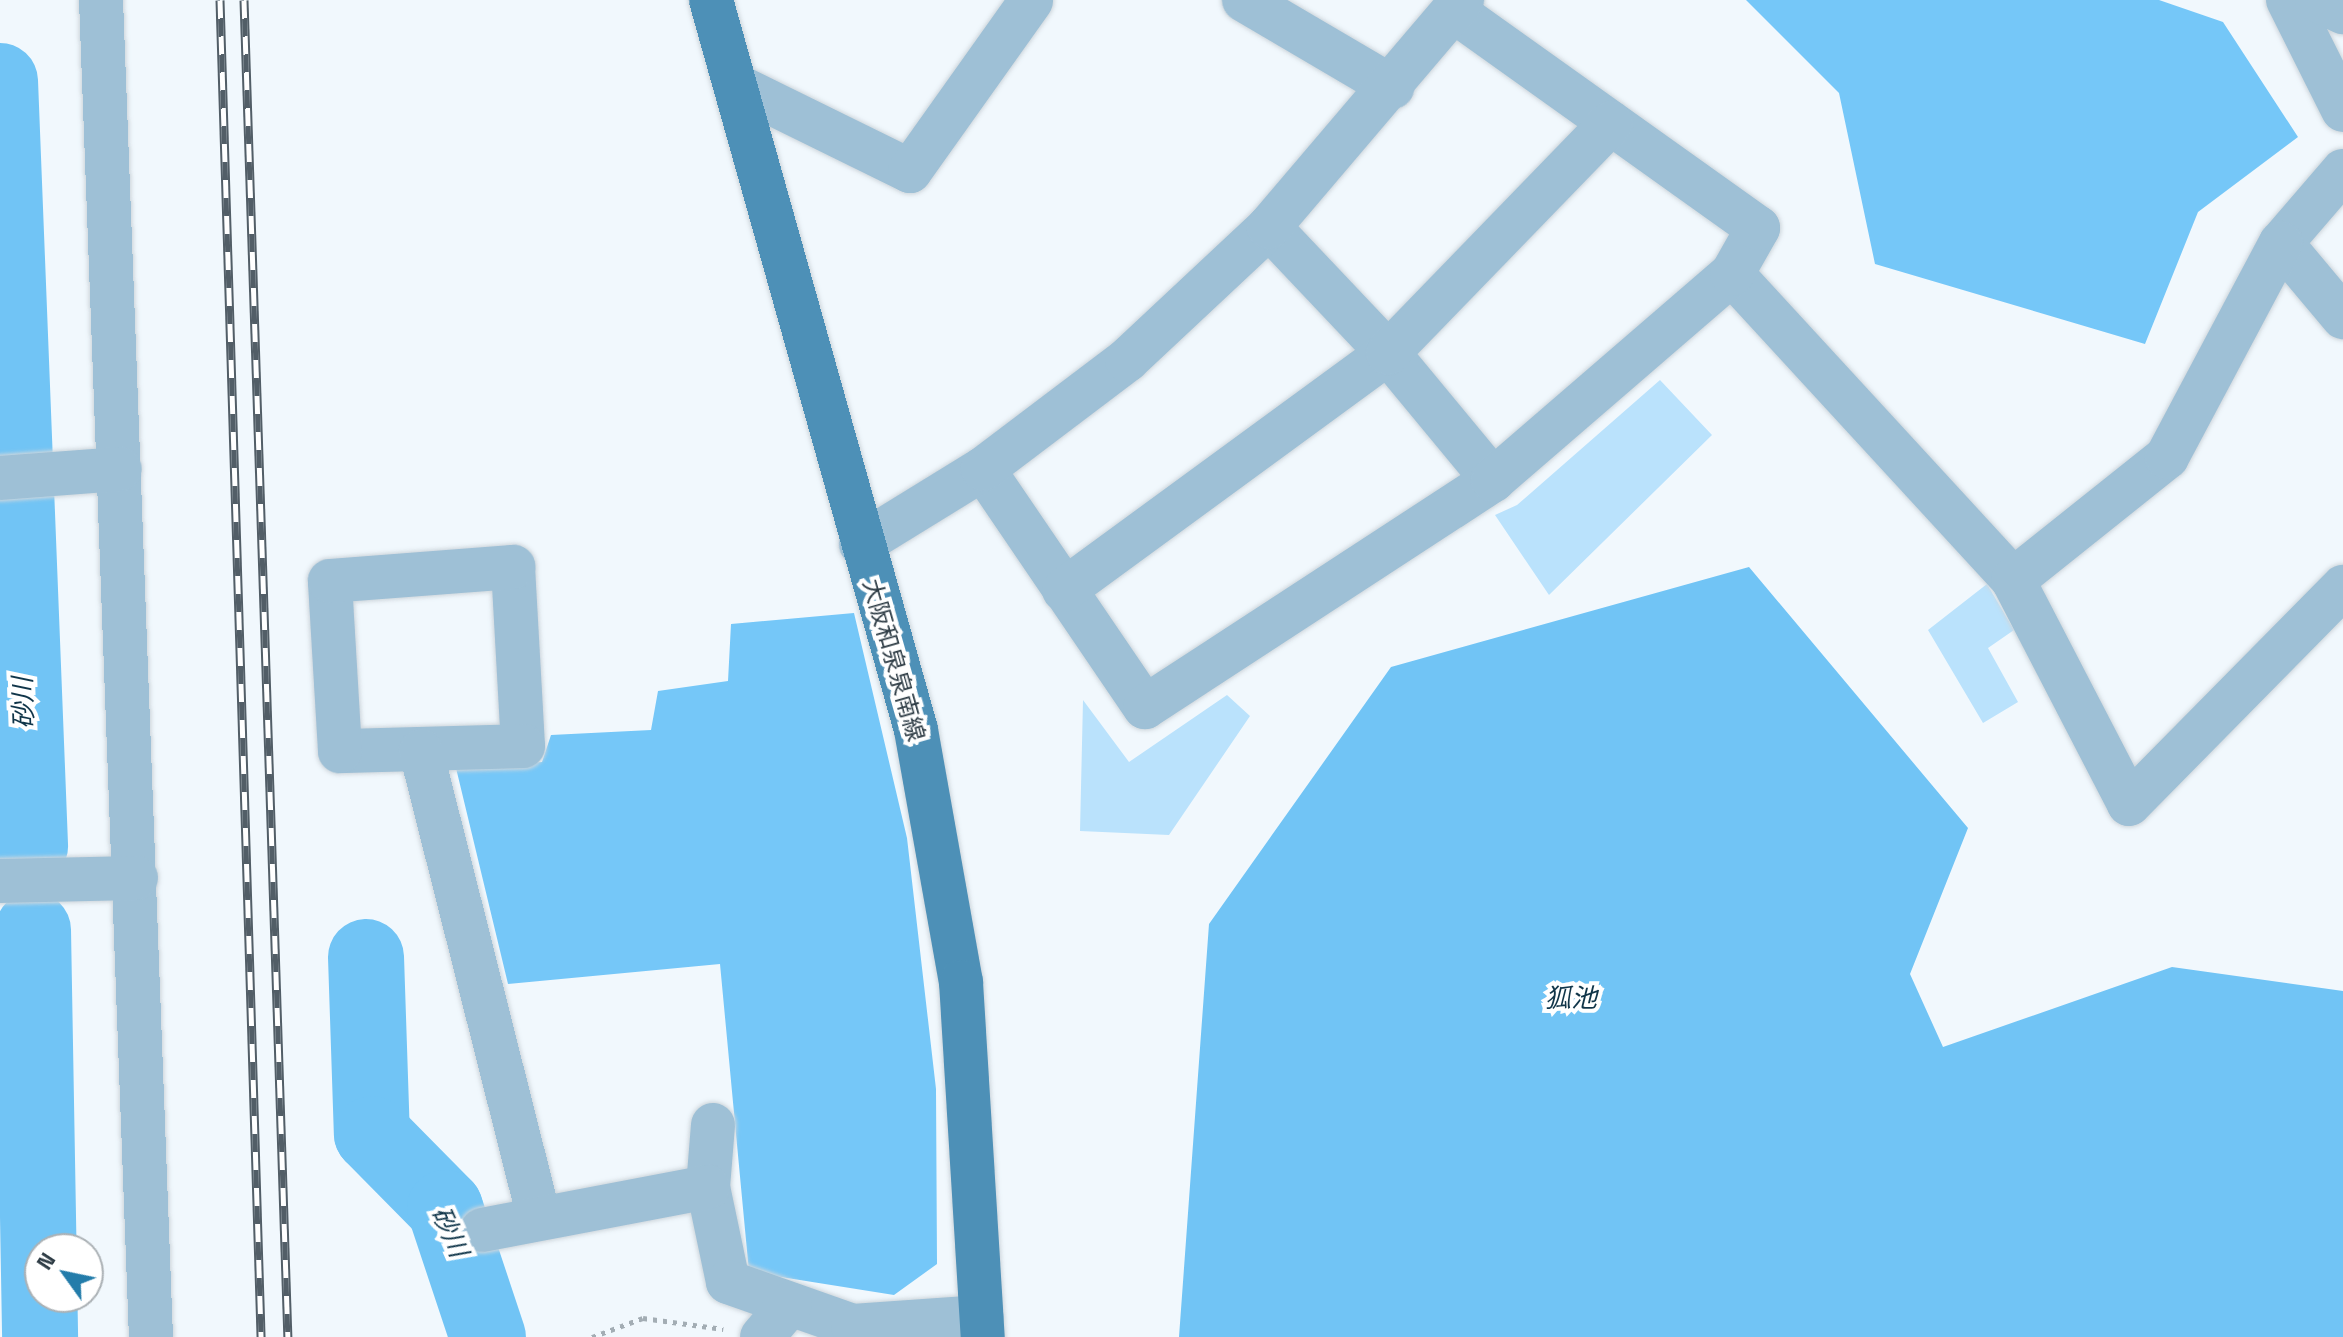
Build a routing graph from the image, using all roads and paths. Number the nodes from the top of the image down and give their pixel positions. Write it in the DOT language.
graph roads {
  1 [pos="101,0"];
  2 [pos="711,0"];
  3 [pos="1244,0"];
  4 [pos="2288,0"];
  5 [pos="2317,0"];
  6 [pos="1031,1"];
  7 [pos="1459,6"];
  8 [pos="2343,12"];
  9 [pos="735,85"];
  10 [pos="1392,87"];
  11 [pos="2343,110"];
  12 [pos="1611,123"];
  13 [pos="2343,171"];
  14 [pos="1269,227"];
  15 [pos="2281,243"];
  16 [pos="1732,274"];
  17 [pos="2343,317"];
  18 [pos="1388,353"];
  19 [pos="120,469"];
  20 [pos="983,469"];
  21 [pos="11,478"];
  22 [pos="1493,480"];
  23 [pos="861,544"];
  24 [pos="2013,580"];
  25 [pos="2343,587"];
  26 [pos="1064,590"];
  27 [pos="421,751"];
  28 [pos="136,878"];
  29 [pos="0,881"];
  30 [pos="713,1125"];
  31 [pos="708,1187"];
  32 [pos="539,1218"];
  33 [pos="482,1230"];
  34 [pos="790,1304"];
  35 [pos="982,1327"];
  36 [pos="749,1334"];
  37 [pos="151,1337"];
  38 [pos="592,1337"];
  1 -- 19 [label="street"];
  2 -- 9 [label="main road, 大阪和泉泉南線"];
  3 -- 10 [label="street"];
  4 -- 11 [label="street"];
  5 -- 8 [label="street"];
  6 -- 9 [label="street"];
  7 -- 10 [label="street"];
  7 -- 12 [label="street"];
  9 -- 23 [label="main road, 大阪和泉泉南線"];
  10 -- 14 [label="street"];
  12 -- 16 [label="street"];
  12 -- 18 [label="street"];
  13 -- 15 [label="street"];
  14 -- 18 [label="street"];
  14 -- 20 [label="street"];
  15 -- 17 [label="street"];
  15 -- 24 [label="street"];
  16 -- 22 [label="street"];
  16 -- 24 [label="street"];
  18 -- 22 [label="street"];
  18 -- 26 [label="street"];
  19 -- 21 [label="street"];
  19 -- 28 [label="street"];
  20 -- 23 [label="street"];
  20 -- 26 [label="street"];
  22 -- 26 [label="street"];
  23 -- 35 [label="main road, 大阪和泉泉南線"];
  24 -- 25 [label="street"];
  27 -- 27 [label="street"];
  27 -- 32 [label="street"];
  28 -- 29 [label="street"];
  28 -- 37 [label="street"];
  30 -- 31 [label="street"];
  31 -- 32 [label="street"];
  31 -- 34 [label="street"];
  32 -- 33 [label="street"];
  34 -- 35 [label="street"];
  34 -- 36 [label="street"];
  36 -- 38 [label="path"];
}
